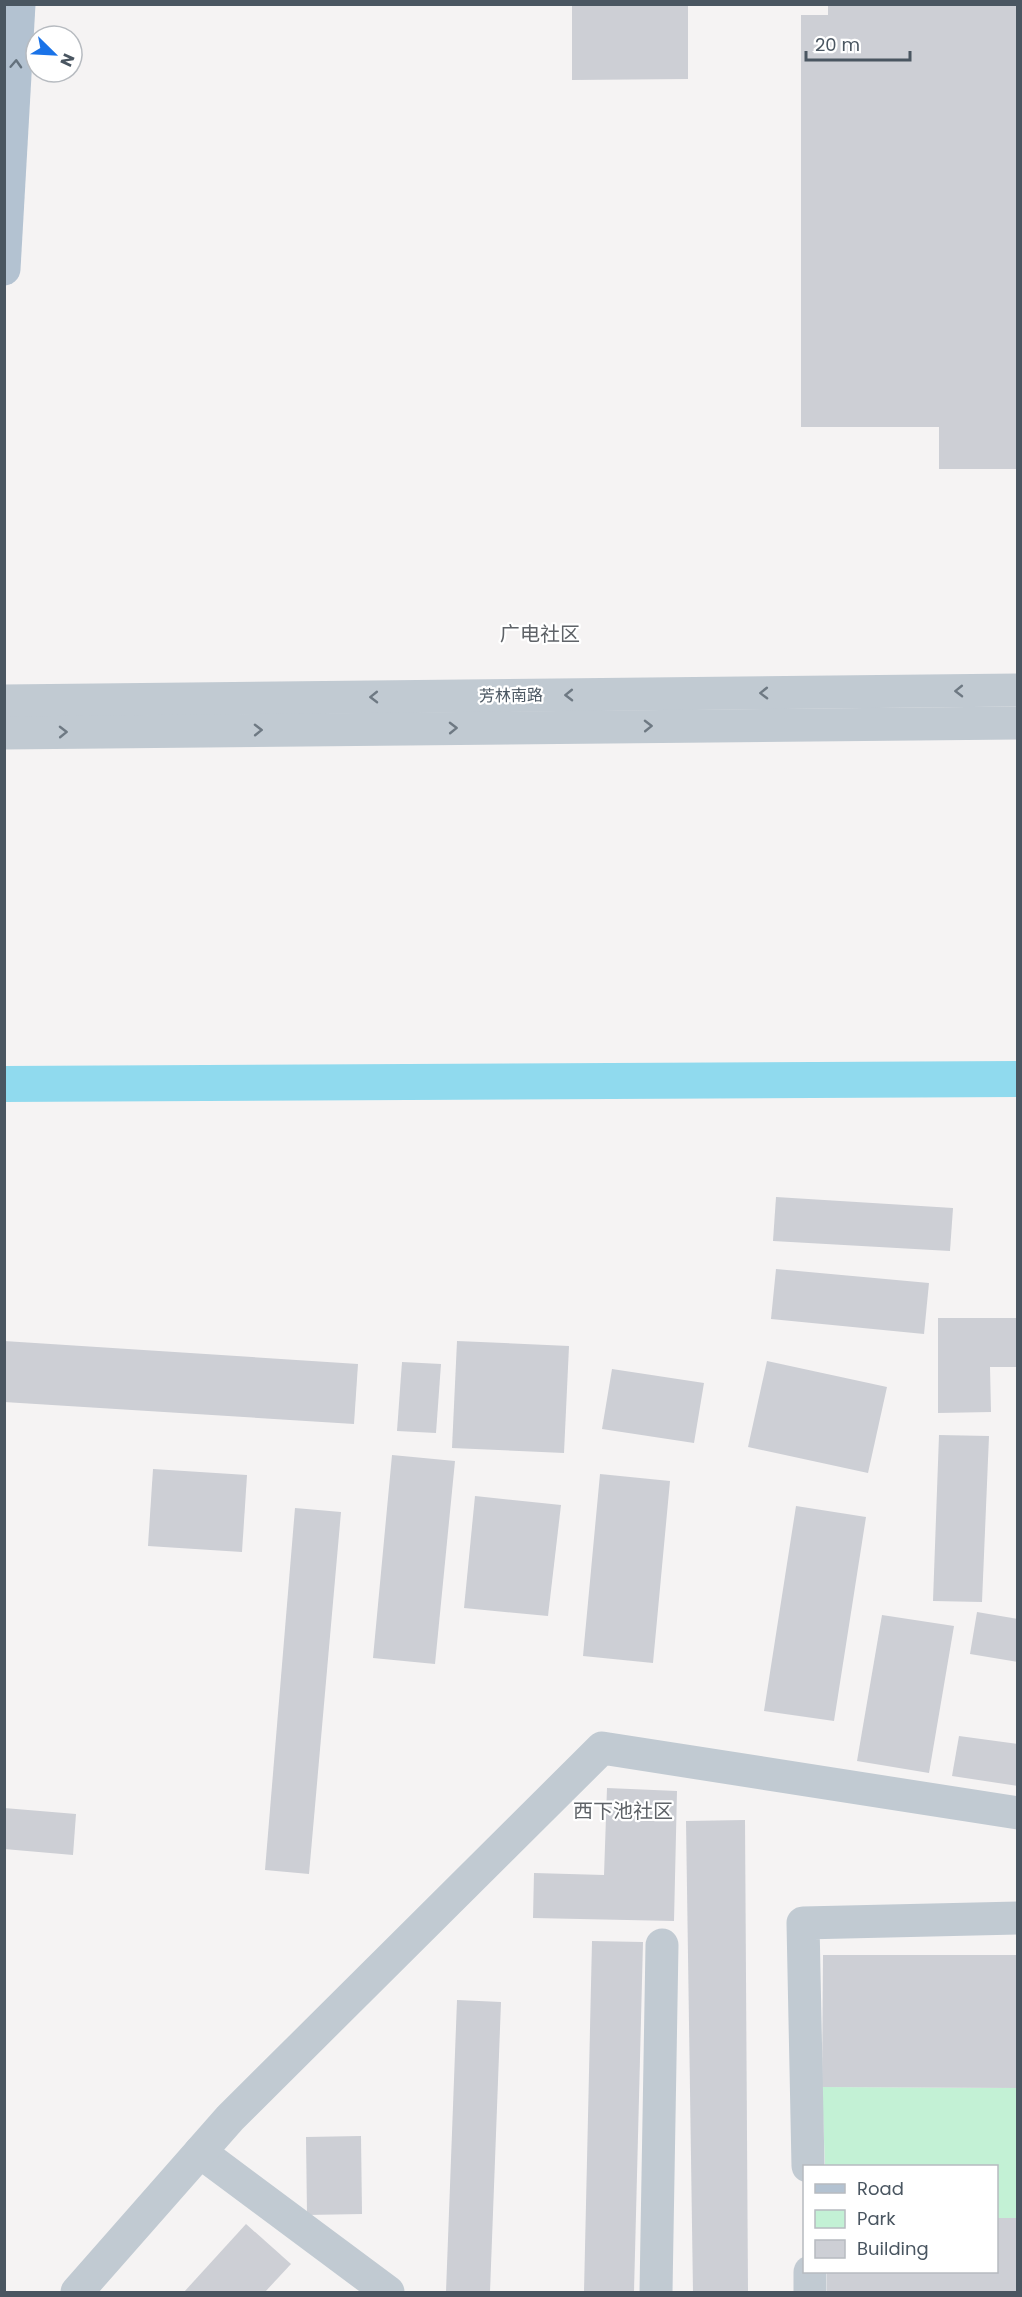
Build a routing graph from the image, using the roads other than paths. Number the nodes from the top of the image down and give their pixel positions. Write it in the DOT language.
graph roads {
  1 [pos="19,4"];
  2 [pos="4,269"];
  3 [pos="1017,690"];
  4 [pos="4,700"];
  5 [pos="1017,723"];
  6 [pos="4,733"];
  7 [pos="1017,1813"];
  8 [pos="1017,1918"];
  9 [pos="662,1945"];
  10 [pos="200,2152"];
  11 [pos="808,2165"];
  12 [pos="810,2273"];
  13 [pos="77,2292"];
  14 [pos="388,2292"];
  15 [pos="656,2292"];
  16 [pos="810,2292"];
  2 -- 1 [label="main road, one-way"];
  3 -- 4 [label="street, 芳林南路, one-way"];
  6 -- 5 [label="street, 芳林南路, one-way"];
  7 -- 10 [label="street"];
  8 -- 11 [label="street"];
  9 -- 15 [label="street"];
  10 -- 13 [label="street"];
  10 -- 14 [label="street"];
  12 -- 16 [label="street"];
}
